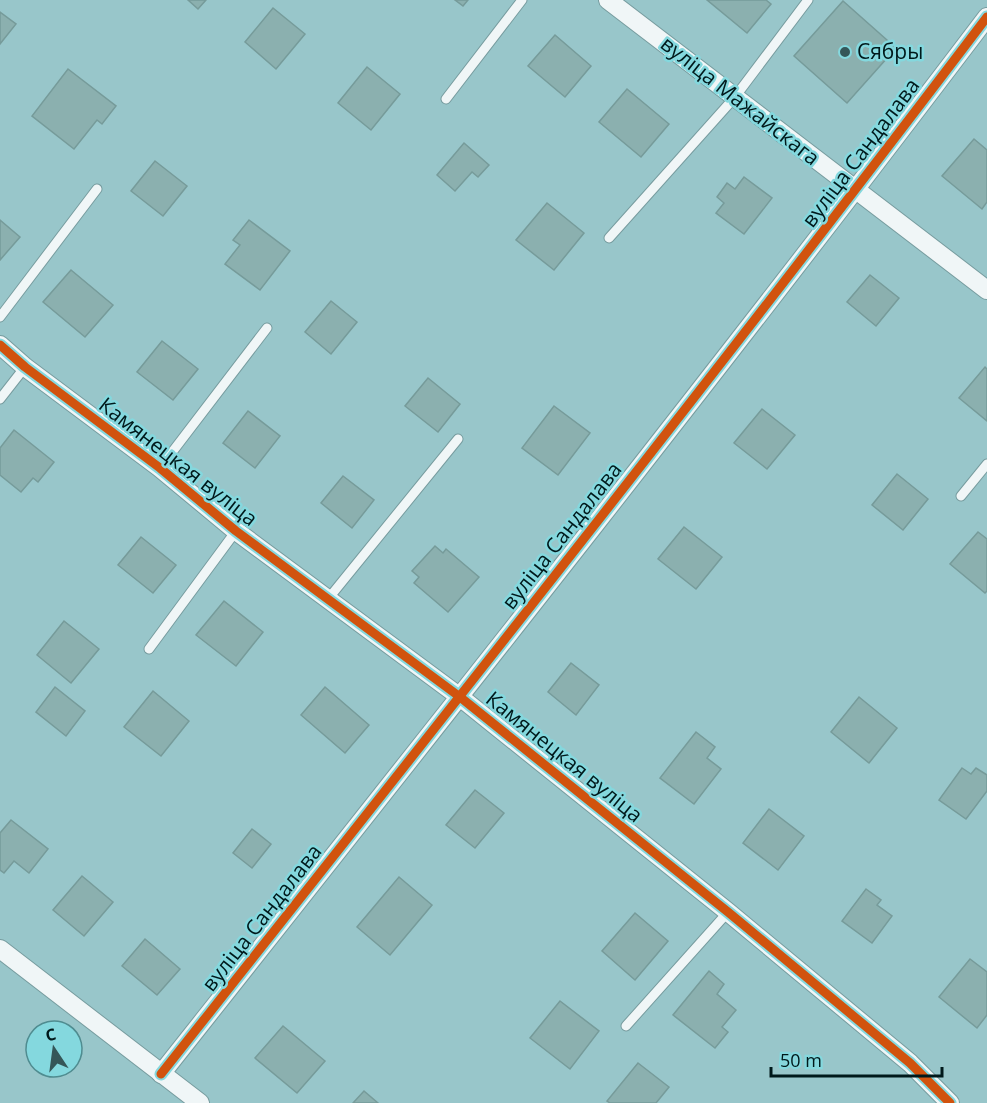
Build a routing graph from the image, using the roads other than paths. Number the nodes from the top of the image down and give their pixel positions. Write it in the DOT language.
graph roads {
  1 [pos="522,0"];
  2 [pos="608,0"];
  3 [pos="808,0"];
  4 [pos="987,17"];
  5 [pos="735,97"];
  6 [pos="446,99"];
  7 [pos="97,189"];
  8 [pos="856,190"];
  9 [pos="609,238"];
  10 [pos="987,290"];
  11 [pos="0,317"];
  12 [pos="267,328"];
  13 [pos="0,345"];
  14 [pos="25,367"];
  15 [pos="0,399"];
  16 [pos="458,439"];
  17 [pos="987,464"];
  18 [pos="160,468"];
  19 [pos="962,496"];
  20 [pos="236,531"];
  21 [pos="328,599"];
  22 [pos="149,649"];
  23 [pos="460,697"];
  24 [pos="728,912"];
  25 [pos="0,949"];
  26 [pos="626,1026"];
  27 [pos="161,1074"];
  28 [pos="200,1103"];
  29 [pos="950,1103"];
  1 -- 6 [label="lane"];
  2 -- 5 [label="street, вуліца Мажайскага"];
  3 -- 5 [label="lane"];
  4 -- 8 [label="street, вуліца Сандалава"];
  5 -- 8 [label="street, вуліца Мажайскага"];
  5 -- 9 [label="lane"];
  7 -- 11 [label="lane"];
  8 -- 10 [label="street, вуліца Мажайскага"];
  8 -- 23 [label="street, вуліца Сандалава"];
  12 -- 18 [label="lane"];
  13 -- 14 [label="street, Камянецкая вуліца"];
  14 -- 15 [label="lane"];
  14 -- 18 [label="street, Камянецкая вуліца"];
  16 -- 21 [label="lane"];
  17 -- 19 [label="lane"];
  18 -- 20 [label="street, Камянецкая вуліца"];
  20 -- 21 [label="street, Камянецкая вуліца"];
  20 -- 22 [label="lane"];
  21 -- 23 [label="street, Камянецкая вуліца"];
  23 -- 24 [label="street, Камянецкая вуліца"];
  23 -- 27 [label="street, вуліца Сандалава"];
  24 -- 26 [label="lane"];
  24 -- 29 [label="street, Камянецкая вуліца"];
  25 -- 27 [label="street"];
  27 -- 28 [label="street"];
}
